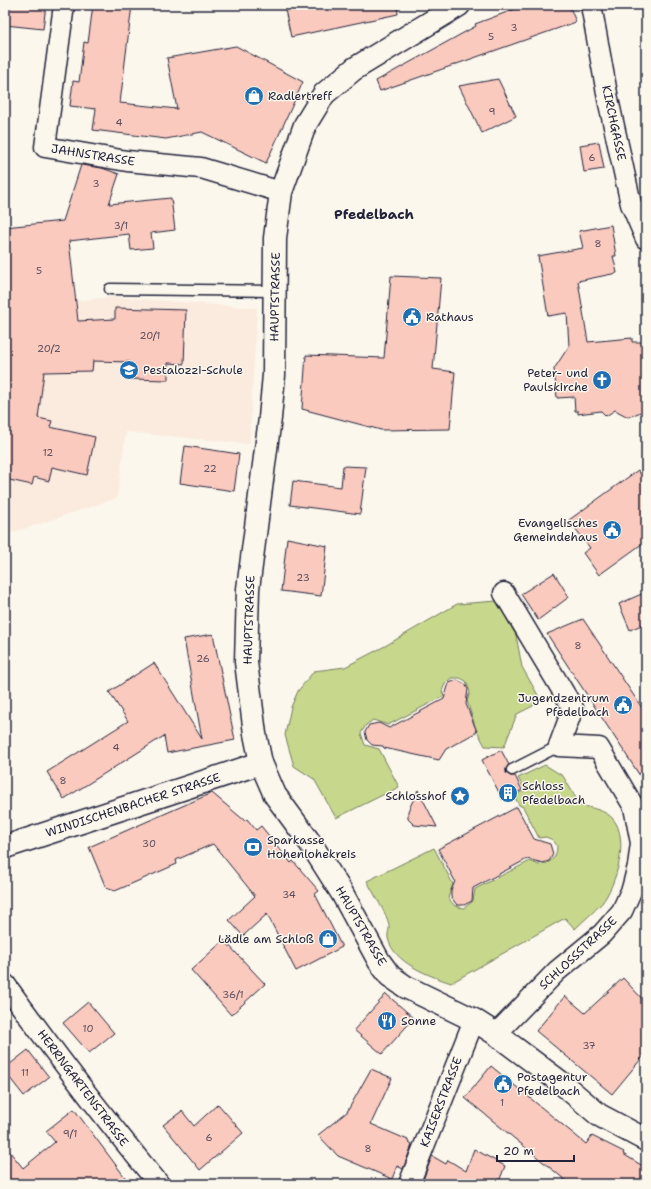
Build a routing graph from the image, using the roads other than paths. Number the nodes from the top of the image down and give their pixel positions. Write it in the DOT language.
graph roads {
  1 [pos="64,5"];
  2 [pos="459,5"];
  3 [pos="591,5"];
  4 [pos="281,192"];
  5 [pos="646,239"];
  6 [pos="110,289"];
  7 [pos="275,291"];
  8 [pos="504,593"];
  9 [pos="559,746"];
  10 [pos="261,763"];
  11 [pos="512,770"];
  12 [pos="5,847"];
  13 [pos="7,989"];
  14 [pos="474,1020"];
  15 [pos="496,1034"];
  16 [pos="646,1140"];
  17 [pos="159,1184"];
  18 [pos="409,1184"];
  1 -- 4 [label="street, JAHNSTRASSE"];
  2 -- 4 [label="main road, HAUPTSTRASSE"];
  3 -- 5 [label="street, KIRCHGASSE"];
  4 -- 7 [label="main road, HAUPTSTRASSE"];
  6 -- 7 [label="lane"];
  7 -- 10 [label="main road, HAUPTSTRASSE"];
  8 -- 9 [label="street"];
  9 -- 11 [label="lane"];
  9 -- 15 [label="street, SCHLOSSSTRASSE"];
  10 -- 12 [label="main road, WINDISCHENBACHER STRASSE"];
  10 -- 14 [label="main road, HAUPTSTRASSE"];
  13 -- 17 [label="street, HERRNGARTENSTRASSE"];
  14 -- 15 [label="main road, HAUPTSTRASSE"];
  14 -- 18 [label="street, KAISERSTRASSE"];
  15 -- 16 [label="main road, HAUPTSTRASSE"];
}
